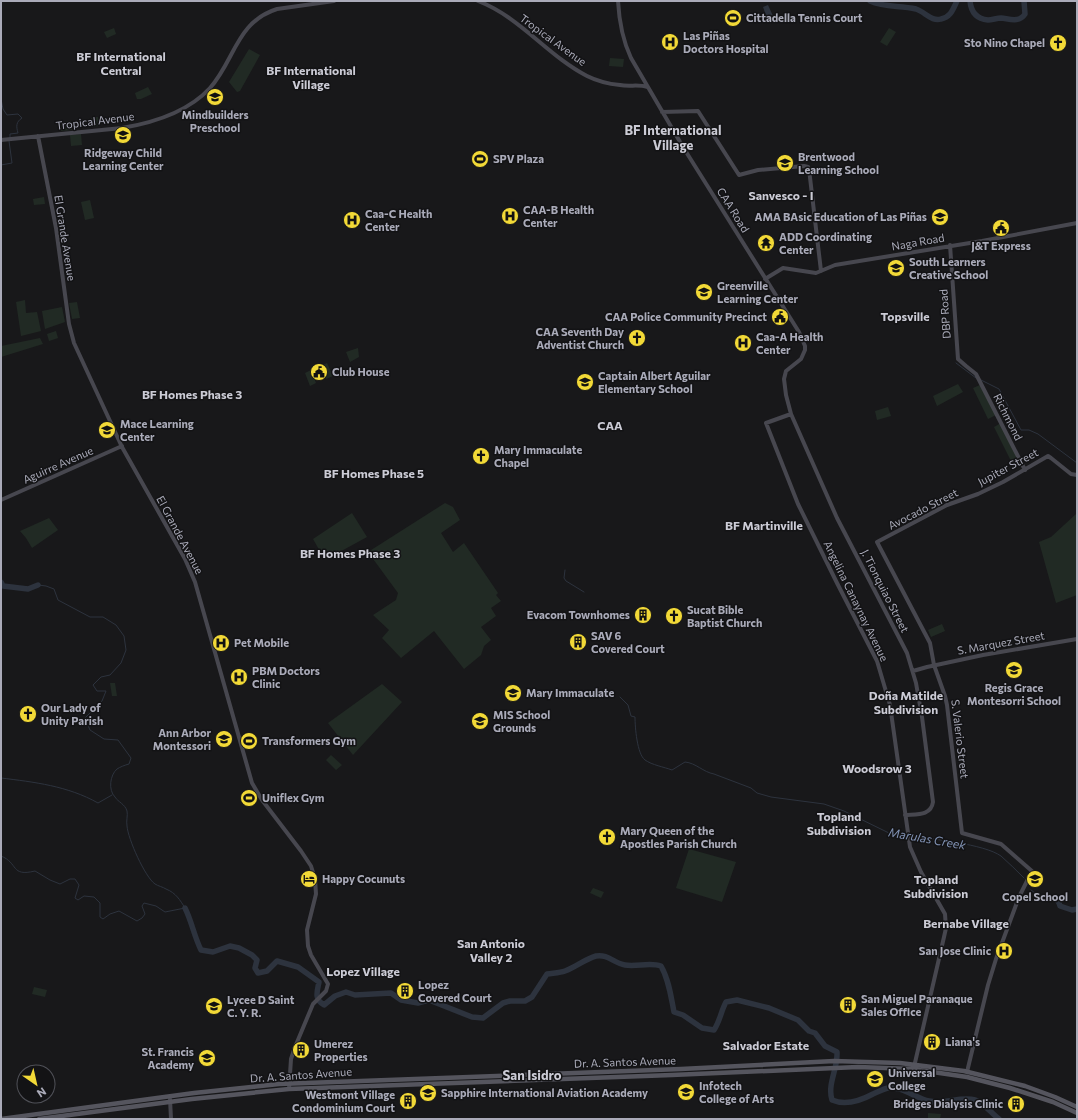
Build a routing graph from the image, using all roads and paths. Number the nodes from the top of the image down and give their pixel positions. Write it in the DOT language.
graph roads {
  1 [pos="334,1"];
  2 [pos="478,1"];
  3 [pos="618,1"];
  4 [pos="645,86"];
  5 [pos="662,112"];
  6 [pos="38,136"];
  7 [pos="1,140"];
  8 [pos="1077,223"];
  9 [pos="950,245"];
  10 [pos="821,270"];
  11 [pos="765,279"];
  12 [pos="790,367"];
  13 [pos="978,377"];
  14 [pos="791,414"];
  15 [pos="122,446"];
  16 [pos="1025,470"];
  17 [pos="1077,475"];
  18 [pos="978,494"];
  19 [pos="1,500"];
  20 [pos="877,542"];
  21 [pos="1077,639"];
  22 [pos="934,665"];
  23 [pos="913,672"];
  24 [pos="905,815"];
  25 [pos="914,1067"];
  26 [pos="967,1072"];
  27 [pos="378,1080"];
  28 [pos="289,1086"];
  29 [pos="378,1086"];
  30 [pos="1047,1094"];
  31 [pos="170,1096"];
  32 [pos="1045,1100"];
  33 [pos="170,1102"];
  34 [pos="1077,1107"];
  35 [pos="1077,1113"];
  36 [pos="1,1119"];
  37 [pos="39,1119"];
  38 [pos="172,1119"];
  1 -- 6 [label="street, Tropical Avenue"];
  2 -- 4 [label="street, Tropical Avenue"];
  3 -- 4 [label="street, CAA Road"];
  4 -- 5 [label="street, CAA Road"];
  5 -- 10 [label="street"];
  5 -- 11 [label="street, CAA Road"];
  6 -- 7 [label="street, Tropical Avenue"];
  6 -- 15 [label="street, El Grande Avenue"];
  8 -- 9 [label="street, Naga Road"];
  9 -- 10 [label="street, Naga Road"];
  9 -- 13 [label="street, DBP Road"];
  10 -- 11 [label="street, Naga Road"];
  11 -- 12 [label="street, CAA Road"];
  12 -- 14 [label="street, J. Tionquiao Street"];
  13 -- 16 [label="street, Richmond"];
  14 -- 23 [label="street, J. Tionquiao Street"];
  14 -- 24 [label="street, Angelina Canaynay Avenue"];
  15 -- 19 [label="street, Aguirre Avenue"];
  15 -- 28 [label="street, El Grande Avenue"];
  16 -- 17 [label="street, Jupiter Street"];
  16 -- 18 [label="street, Jupiter Street"];
  18 -- 20 [label="street, Avocado Street"];
  20 -- 22 [label="street, S. Valerio Street"];
  21 -- 22 [label="street, S. Marquez Street"];
  22 -- 23 [label="street, S. Marquez Street"];
  22 -- 26 [label="street, S. Valerio Street"];
  23 -- 24 [label="street, J. Tionquiao Street"];
  24 -- 25 [label="street, Angelina Canaynay Avenue"];
  25 -- 26 [label="main road, Dr. A. Santos Avenue"];
  25 -- 27 [label="main road, Dr. A. Santos Avenue"];
  25 -- 29 [label="main road, Dr. A. Santos Avenue"];
  25 -- 32 [label="main road, Dr. A. Santos Avenue"];
  26 -- 30 [label="main road, Dr. A. Santos Avenue"];
  27 -- 28 [label="main road, Dr. A. Santos Avenue"];
  27 -- 29 [label="main road"];
  28 -- 29 [label="main road, Dr. A. Santos Avenue"];
  28 -- 31 [label="main road, Dr. A. Santos Avenue"];
  28 -- 33 [label="main road, Dr. A. Santos Avenue"];
  30 -- 32 [label="main road"];
  30 -- 34 [label="main road, Dr. A. Santos Avenue"];
  31 -- 33 [label="street"];
  31 -- 36 [label="main road, Dr. A. Santos Avenue"];
  32 -- 35 [label="main road, Dr. A. Santos Avenue"];
  33 -- 37 [label="main road, Dr. A. Santos Avenue"];
  33 -- 38 [label="street"];
}
